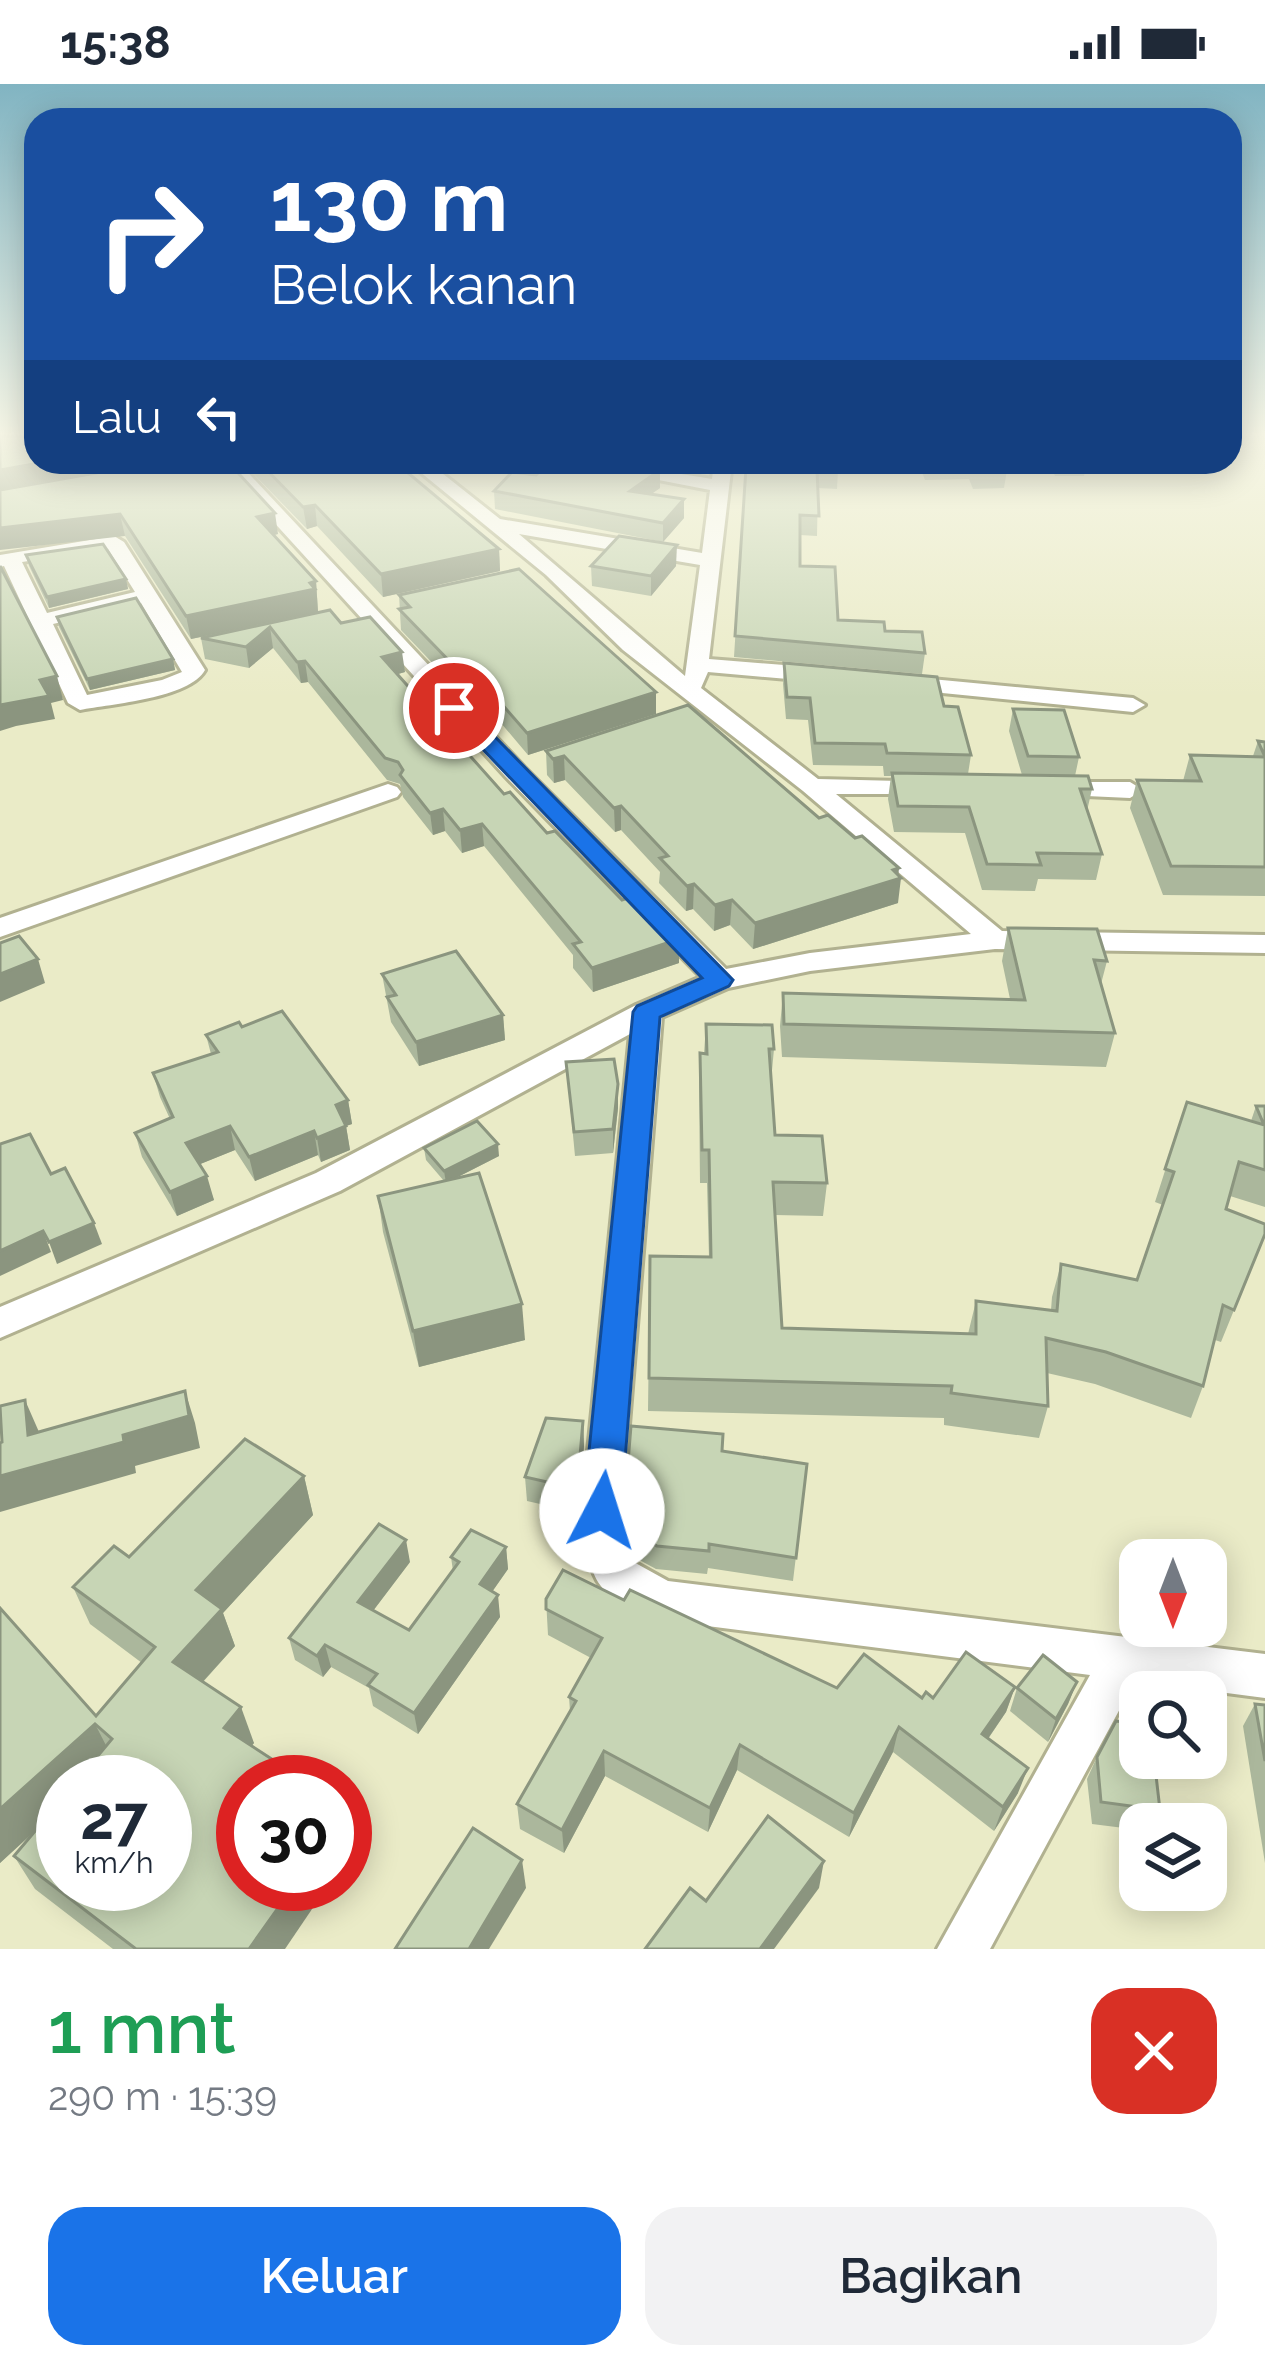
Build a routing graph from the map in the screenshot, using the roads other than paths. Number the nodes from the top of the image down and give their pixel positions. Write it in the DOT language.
graph roads {
  1 [pos="282,523"];
  2 [pos="490,523"];
  3 [pos="713,523"];
  4 [pos="5,559"];
  5 [pos="708,560"];
  6 [pos="147,595"];
  7 [pos="39,621"];
  8 [pos="698,665"];
  9 [pos="839,676"];
  10 [pos="881,681"];
  11 [pos="1133,705"];
  12 [pos="696,707"];
  13 [pos="812,786"];
  14 [pos="970,788"];
  15 [pos="1015,788"];
  16 [pos="1130,790"];
  17 [pos="388,792"];
  18 [pos="0,928"];
  19 [pos="995,940"];
  20 [pos="1265,944"];
  21 [pos="720,980"];
  22 [pos="647,1012"];
  23 [pos="0,1323"];
  24 [pos="1124,1657"];
  25 [pos="1265,1676"];
  26 [pos="962,1949"];
  1 -- 21 [label="street"];
  2 -- 5 [label="street"];
  2 -- 12 [label="street"];
  3 -- 5 [label="street"];
  4 -- 6 [label="street"];
  4 -- 7 [label="street"];
  5 -- 8 [label="street"];
  6 -- 7 [label="street"];
  6 -- 7 [label="street"];
  8 -- 9 [label="street"];
  8 -- 12 [label="street"];
  10 -- 11 [label="street"];
  12 -- 13 [label="street"];
  13 -- 14 [label="street"];
  13 -- 19 [label="street"];
  15 -- 16 [label="street"];
  17 -- 18 [label="street"];
  19 -- 20 [label="street"];
  19 -- 21 [label="street"];
  21 -- 22 [label="street"];
  22 -- 23 [label="street"];
  22 -- 24 [label="street"];
  24 -- 25 [label="street"];
  24 -- 26 [label="street"];
}
